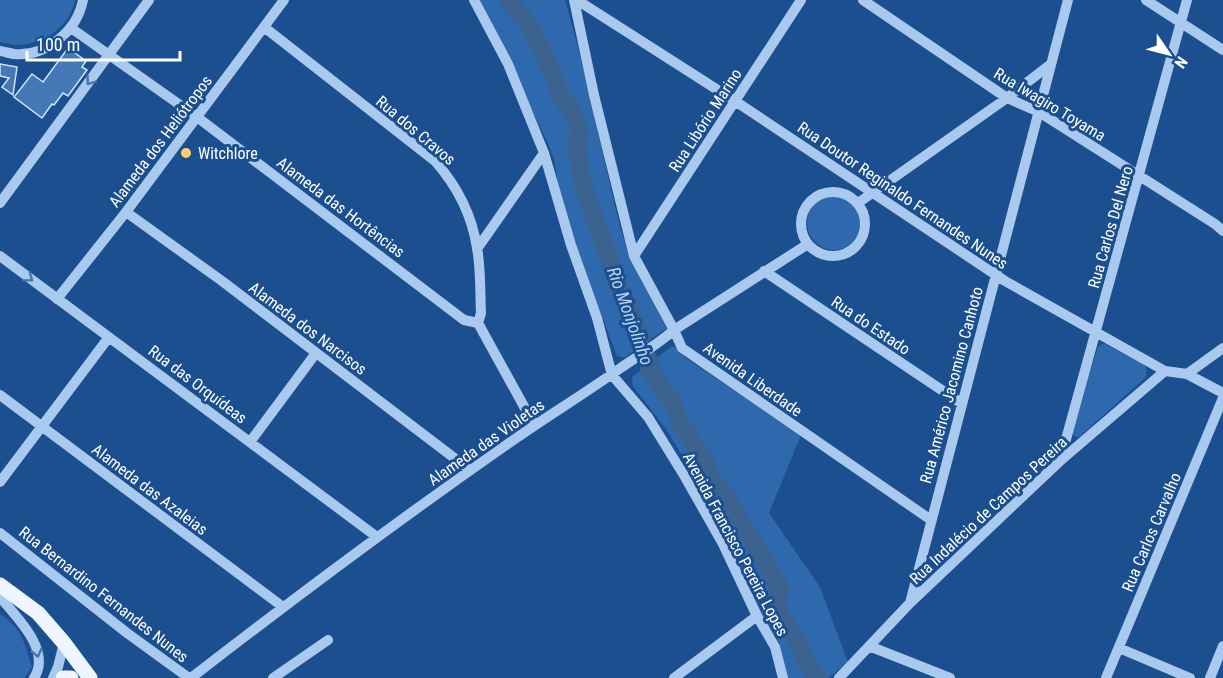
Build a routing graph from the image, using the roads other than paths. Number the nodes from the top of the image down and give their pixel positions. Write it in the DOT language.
graph roads {
  1 [pos="82,0"];
  2 [pos="149,0"];
  3 [pos="284,0"];
  4 [pos="474,0"];
  5 [pos="576,0"];
  6 [pos="801,0"];
  7 [pos="863,0"];
  8 [pos="1068,0"];
  9 [pos="1146,0"];
  10 [pos="1187,0"];
  11 [pos="1180,23"];
  12 [pos="264,27"];
  13 [pos="71,28"];
  14 [pos="1223,50"];
  15 [pos="0,51"];
  16 [pos="110,54"];
  17 [pos="1051,64"];
  18 [pos="1007,98"];
  19 [pos="735,101"];
  20 [pos="1039,112"];
  21 [pos="197,117"];
  22 [pos="544,153"];
  23 [pos="1140,176"];
  24 [pos="873,193"];
  25 [pos="0,203"];
  26 [pos="858,203"];
  27 [pos="126,212"];
  28 [pos="1223,231"];
  29 [pos="808,244"];
  30 [pos="477,249"];
  31 [pos="0,256"];
  32 [pos="633,256"];
  33 [pos="764,271"];
  34 [pos="996,274"];
  35 [pos="57,299"];
  36 [pos="477,323"];
  37 [pos="674,330"];
  38 [pos="1096,332"];
  39 [pos="110,337"];
  40 [pos="1223,348"];
  41 [pos="316,353"];
  42 [pos="1165,371"];
  43 [pos="1187,374"];
  44 [pos="612,375"];
  45 [pos="1223,393"];
  46 [pos="0,395"];
  47 [pos="1223,398"];
  48 [pos="961,403"];
  49 [pos="535,425"];
  50 [pos="42,427"];
  51 [pos="249,442"];
  52 [pos="1060,461"];
  53 [pos="470,470"];
  54 [pos="0,482"];
  55 [pos="931,520"];
  56 [pos="0,533"];
  57 [pos="377,537"];
  58 [pos="0,585"];
  59 [pos="0,597"];
  60 [pos="910,603"];
  61 [pos="283,607"];
  62 [pos="757,616"];
  63 [pos="328,640"];
  64 [pos="869,646"];
  65 [pos="1223,646"];
  66 [pos="1119,648"];
  67 [pos="62,649"];
  68 [pos="34,678"];
  69 [pos="53,678"];
  70 [pos="63,678"];
  71 [pos="71,678"];
  72 [pos="79,678"];
  73 [pos="90,678"];
  74 [pos="190,678"];
  75 [pos="273,678"];
  76 [pos="674,678"];
  77 [pos="783,678"];
  78 [pos="839,678"];
  79 [pos="950,678"];
  80 [pos="1106,678"];
  81 [pos="1190,678"];
  82 [pos="1210,678"];
  1 -- 13 [label="street"];
  2 -- 16 [label="street"];
  3 -- 12 [label="street, Alameda dos Heliótropos"];
  4 -- 22 [label="street, Avenida Francisco Pereira Lopes"];
  5 -- 19 [label="street, Rua Doutor Reginaldo Fernandes Nunes"];
  5 -- 32 [label="street, Avenida Liberdade"];
  6 -- 19 [label="street, Rua Libório Marino"];
  7 -- 18 [label="street, Rua Iwagiro Toyama"];
  8 -- 17 [label="street, Rua Américo Jacomino Canhoto"];
  9 -- 11 [label="street"];
  10 -- 11 [label="street, Rua Carlos Del Nero"];
  11 -- 14 [label="street"];
  11 -- 23 [label="street, Rua Carlos Del Nero"];
  12 -- 21 [label="street, Alameda dos Heliótropos"];
  12 -- 30 [label="street, Rua dos Cravos"];
  13 -- 15 [label="street"];
  13 -- 16 [label="street, Alameda das Hortências"];
  16 -- 21 [label="street, Alameda das Hortências"];
  16 -- 25 [label="street, one-way"];
  17 -- 18 [label="street"];
  17 -- 20 [label="street, Rua Américo Jacomino Canhoto"];
  18 -- 20 [label="street, Rua Iwagiro Toyama"];
  18 -- 24 [label="street"];
  19 -- 24 [label="street, Rua Doutor Reginaldo Fernandes Nunes"];
  19 -- 32 [label="street, Rua Libório Marino"];
  20 -- 23 [label="street, Rua Iwagiro Toyama"];
  20 -- 34 [label="street, Rua Américo Jacomino Canhoto"];
  21 -- 27 [label="street, Alameda dos Heliótropos"];
  21 -- 36 [label="street, Alameda das Hortências"];
  22 -- 30 [label="street"];
  22 -- 44 [label="street, Avenida Francisco Pereira Lopes"];
  23 -- 28 [label="street, Rua Iwagiro Toyama"];
  23 -- 38 [label="street, Rua Carlos Del Nero"];
  24 -- 26 [label="street"];
  24 -- 34 [label="street, Rua Doutor Reginaldo Fernandes Nunes"];
  26 -- 29 [label="street"];
  26 -- 29 [label="street"];
  27 -- 35 [label="street, Alameda dos Heliótropos"];
  27 -- 41 [label="street, Alameda dos Narcisos"];
  29 -- 33 [label="street, Alameda das Violetas"];
  30 -- 36 [label="street, Rua dos Cravos"];
  31 -- 35 [label="street, Rua das Orquídeas, one-way"];
  32 -- 37 [label="street, Avenida Liberdade"];
  33 -- 37 [label="street, Alameda das Violetas"];
  33 -- 48 [label="street, Rua do Estado"];
  34 -- 38 [label="street, Rua Doutor Reginaldo Fernandes Nunes"];
  34 -- 48 [label="street, Rua Américo Jacomino Canhoto"];
  35 -- 39 [label="street, Rua das Orquídeas"];
  36 -- 49 [label="street"];
  37 -- 44 [label="street, Alameda das Violetas"];
  37 -- 55 [label="street, Avenida Liberdade"];
  38 -- 42 [label="street, Rua Doutor Reginaldo Fernandes Nunes"];
  38 -- 52 [label="street, Rua Carlos Del Nero"];
  39 -- 50 [label="street"];
  39 -- 51 [label="street, Rua das Orquídeas"];
  40 -- 43 [label="street"];
  41 -- 51 [label="street"];
  41 -- 53 [label="street, Alameda dos Narcisos"];
  42 -- 43 [label="street, Rua Doutor Reginaldo Fernandes Nunes"];
  42 -- 52 [label="street, Rua Indalécio de Campos Pereira"];
  43 -- 45 [label="street, Rua Doutor Reginaldo Fernandes Nunes"];
  44 -- 49 [label="street, Alameda das Violetas"];
  44 -- 62 [label="street, Avenida Francisco Pereira Lopes"];
  46 -- 50 [label="street, Alameda das Azaleias"];
  47 -- 66 [label="street, Rua Carlos Carvalho"];
  48 -- 55 [label="street, Rua Américo Jacomino Canhoto"];
  49 -- 53 [label="street, Alameda das Violetas"];
  50 -- 54 [label="street"];
  50 -- 61 [label="street, Alameda das Azaleias"];
  51 -- 57 [label="street, Rua das Orquídeas"];
  52 -- 60 [label="street, Rua Indalécio de Campos Pereira"];
  53 -- 57 [label="street, Alameda das Violetas"];
  55 -- 60 [label="street, Rua Américo Jacomino Canhoto"];
  56 -- 74 [label="street, Rua Bernardino Fernandes Nunes"];
  57 -- 61 [label="street, Alameda das Violetas"];
  58 -- 67 [label="main road"];
  59 -- 67 [label="main road"];
  59 -- 68 [label="street, one-way"];
  60 -- 64 [label="street, Rua Indalécio de Campos Pereira"];
  61 -- 74 [label="street, Alameda das Violetas"];
  62 -- 76 [label="street"];
  62 -- 77 [label="street, Avenida Francisco Pereira Lopes"];
  63 -- 75 [label="street"];
  64 -- 78 [label="street, Rua Indalécio de Campos Pereira"];
  64 -- 79 [label="street"];
  65 -- 82 [label="street"];
  66 -- 80 [label="street, Rua Carlos Carvalho"];
  66 -- 81 [label="street"];
  67 -- 69 [label="street"];
  67 -- 72 [label="main road"];
  67 -- 73 [label="main road"];
  70 -- 71 [label="main road"];
}
